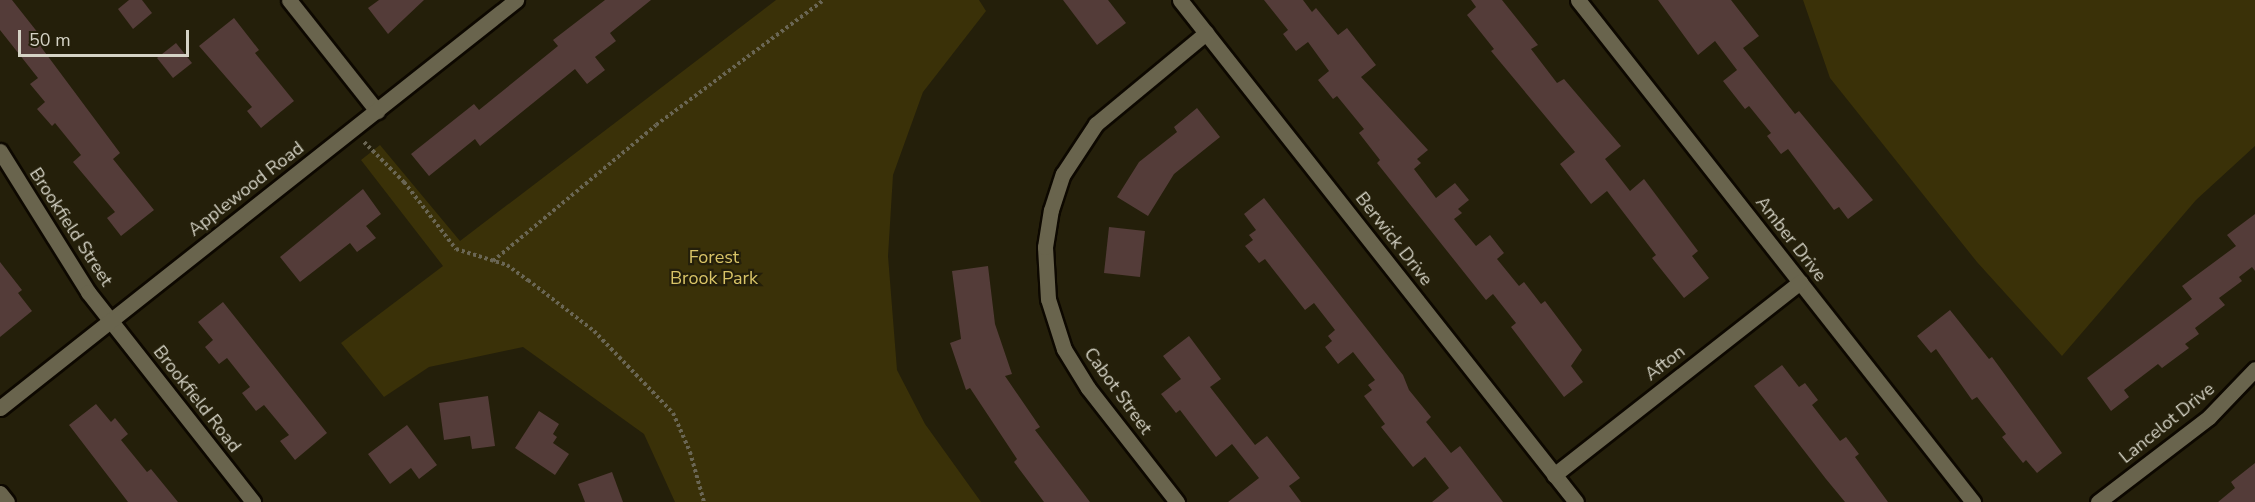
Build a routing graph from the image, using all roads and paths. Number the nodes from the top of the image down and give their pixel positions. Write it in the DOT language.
graph roads {
  1 [pos="289,0"];
  2 [pos="516,0"];
  3 [pos="825,0"];
  4 [pos="1180,0"];
  5 [pos="1578,0"];
  6 [pos="1206,33"];
  7 [pos="377,111"];
  8 [pos="362,138"];
  9 [pos="0,152"];
  10 [pos="492,261"];
  11 [pos="1800,282"];
  12 [pos="111,321"];
  13 [pos="2255,369"];
  14 [pos="0,408"];
  15 [pos="1554,475"];
  16 [pos="0,493"];
  17 [pos="7,502"];
  18 [pos="253,502"];
  19 [pos="704,502"];
  20 [pos="1177,502"];
  21 [pos="1576,502"];
  22 [pos="1973,502"];
  23 [pos="2098,502"];
  1 -- 7 [label="street"];
  2 -- 7 [label="street, Applewood Road"];
  3 -- 10 [label="path"];
  4 -- 6 [label="street, Berwick Drive"];
  5 -- 11 [label="street, Amber Drive"];
  6 -- 15 [label="street, Berwick Drive"];
  6 -- 20 [label="street, Cabot Street"];
  7 -- 12 [label="street, Applewood Road"];
  8 -- 10 [label="path"];
  9 -- 12 [label="street, Brookfield Street"];
  10 -- 19 [label="path"];
  11 -- 15 [label="street, Afton"];
  11 -- 22 [label="street, Amber Drive"];
  12 -- 14 [label="street, Applewood Road"];
  12 -- 18 [label="street, Brookfield Road"];
  13 -- 23 [label="street, Lancelot Drive"];
  15 -- 21 [label="street, Berwick Drive"];
  16 -- 17 [label="street"];
}
